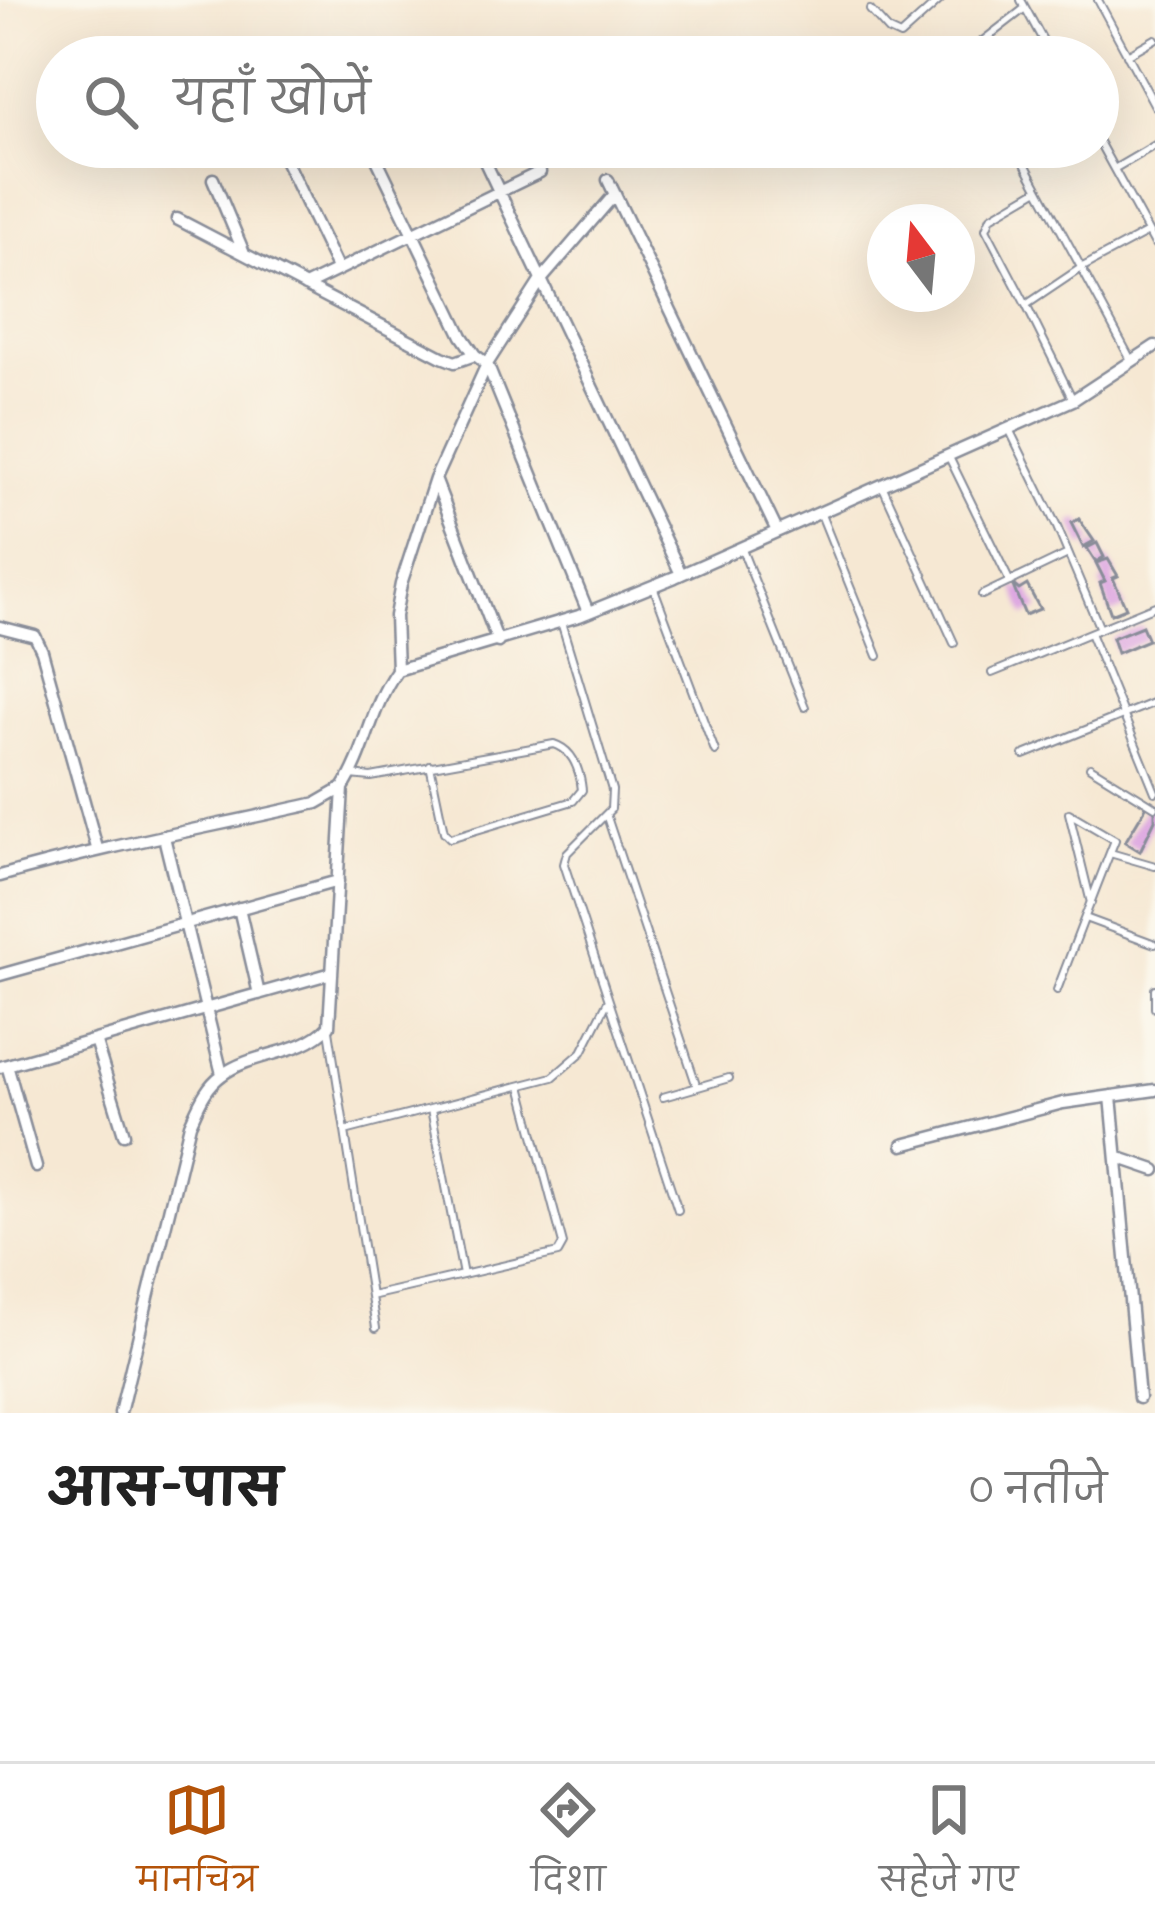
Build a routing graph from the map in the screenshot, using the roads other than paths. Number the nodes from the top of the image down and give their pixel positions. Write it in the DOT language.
graph roads {
  1 [pos="1098,0"];
  2 [pos="936,1"];
  3 [pos="1023,4"];
  4 [pos="870,10"];
  5 [pos="987,36"];
  6 [pos="1041,36"];
  7 [pos="1117,36"];
  8 [pos="1155,39"];
  9 [pos="1119,40"];
  10 [pos="1127,55"];
  11 [pos="1155,106"];
  12 [pos="1155,145"];
  13 [pos="1119,166"];
  14 [pos="289,168"];
  15 [pos="381,168"];
  16 [pos="488,168"];
  17 [pos="1027,168"];
  18 [pos="1114,169"];
  19 [pos="540,172"];
  20 [pos="213,179"];
  21 [pos="608,180"];
  22 [pos="1038,189"];
  23 [pos="499,191"];
  24 [pos="615,194"];
  25 [pos="177,219"];
  26 [pos="1148,232"];
  27 [pos="412,234"];
  28 [pos="1155,244"];
  29 [pos="244,254"];
  30 [pos="1081,268"];
  31 [pos="338,270"];
  32 [pos="542,280"];
  33 [pos="305,286"];
  34 [pos="1026,304"];
  35 [pos="1155,346"];
  36 [pos="475,355"];
  37 [pos="1132,362"];
  38 [pos="488,364"];
  39 [pos="1072,400"];
  40 [pos="1008,428"];
  41 [pos="948,455"];
  42 [pos="436,479"];
  43 [pos="881,484"];
  44 [pos="820,512"];
  45 [pos="777,531"];
  46 [pos="740,548"];
  47 [pos="1068,554"];
  48 [pos="682,574"];
  49 [pos="1010,581"];
  50 [pos="653,586"];
  51 [pos="982,595"];
  52 [pos="1155,605"];
  53 [pos="588,612"];
  54 [pos="561,622"];
  55 [pos="0,627"];
  56 [pos="1100,629"];
  57 [pos="1090,633"];
  58 [pos="498,642"];
  59 [pos="954,643"];
  60 [pos="878,656"];
  61 [pos="397,670"];
  62 [pos="992,673"];
  63 [pos="1155,702"];
  64 [pos="806,707"];
  65 [pos="1124,715"];
  66 [pos="716,751"];
  67 [pos="1024,755"];
  68 [pos="430,765"];
  69 [pos="1090,767"];
  70 [pos="351,775"];
  71 [pos="343,788"];
  72 [pos="1155,792"];
  73 [pos="1155,807"];
  74 [pos="606,814"];
  75 [pos="164,837"];
  76 [pos="97,848"];
  77 [pos="1110,853"];
  78 [pos="0,858"];
  79 [pos="1155,866"];
  80 [pos="2,875"];
  81 [pos="338,881"];
  82 [pos="1090,903"];
  83 [pos="239,908"];
  84 [pos="1085,917"];
  85 [pos="182,924"];
  86 [pos="1155,944"];
  87 [pos="332,974"];
  88 [pos="0,975"];
  89 [pos="1057,991"];
  90 [pos="1155,991"];
  91 [pos="259,994"];
  92 [pos="608,1001"];
  93 [pos="1155,1008"];
  94 [pos="205,1010"];
  95 [pos="328,1026"];
  96 [pos="95,1040"];
  97 [pos="316,1040"];
  98 [pos="331,1042"];
  99 [pos="3,1066"];
  100 [pos="222,1074"];
  101 [pos="729,1078"];
  102 [pos="521,1086"];
  103 [pos="698,1087"];
  104 [pos="1155,1090"];
  105 [pos="663,1096"];
  106 [pos="1111,1096"];
  107 [pos="431,1109"];
  108 [pos="345,1131"];
  109 [pos="124,1134"];
  110 [pos="903,1145"];
  111 [pos="1117,1157"];
  112 [pos="36,1167"];
  113 [pos="1155,1170"];
  114 [pos="678,1210"];
  115 [pos="463,1275"];
  116 [pos="371,1296"];
  117 [pos="376,1328"];
  118 [pos="1139,1398"];
  119 [pos="120,1413"];
  1 -- 7 [label="lane"];
  2 -- 4 [label="lane"];
  3 -- 5 [label="lane"];
  3 -- 6 [label="lane"];
  8 -- 10 [label="lane"];
  9 -- 10 [label="lane"];
  10 -- 11 [label="lane"];
  12 -- 13 [label="lane"];
  14 -- 31 [label="street"];
  15 -- 27 [label="street"];
  16 -- 23 [label="street"];
  17 -- 22 [label="lane"];
  18 -- 26 [label="lane"];
  19 -- 23 [label="street"];
  20 -- 29 [label="street"];
  21 -- 24 [label="street"];
  22 -- 30 [label="lane"];
  22 -- 34 [label="lane"];
  23 -- 27 [label="street"];
  23 -- 32 [label="street"];
  24 -- 32 [label="street"];
  24 -- 45 [label="street"];
  25 -- 29 [label="street"];
  26 -- 28 [label="lane"];
  26 -- 30 [label="lane"];
  27 -- 31 [label="street"];
  27 -- 36 [label="street"];
  29 -- 33 [label="street"];
  30 -- 34 [label="lane"];
  30 -- 37 [label="lane"];
  31 -- 33 [label="street"];
  32 -- 38 [label="street"];
  32 -- 48 [label="street"];
  33 -- 36 [label="street"];
  34 -- 39 [label="lane"];
  35 -- 37 [label="street"];
  36 -- 38 [label="street"];
  37 -- 39 [label="street"];
  38 -- 42 [label="street"];
  38 -- 53 [label="street"];
  39 -- 40 [label="street"];
  40 -- 41 [label="street"];
  40 -- 47 [label="lane"];
  41 -- 43 [label="street"];
  41 -- 49 [label="lane"];
  42 -- 58 [label="street"];
  42 -- 61 [label="street"];
  43 -- 44 [label="street"];
  43 -- 59 [label="lane"];
  44 -- 45 [label="street"];
  44 -- 60 [label="lane"];
  45 -- 46 [label="street"];
  46 -- 48 [label="street"];
  46 -- 64 [label="lane"];
  47 -- 49 [label="lane"];
  47 -- 56 [label="lane"];
  48 -- 50 [label="street"];
  49 -- 51 [label="lane"];
  50 -- 53 [label="street"];
  50 -- 66 [label="lane"];
  52 -- 56 [label="lane"];
  53 -- 54 [label="street"];
  54 -- 58 [label="street"];
  54 -- 74 [label="lane"];
  55 -- 76 [label="street"];
  56 -- 57 [label="lane"];
  57 -- 62 [label="lane"];
  57 -- 65 [label="lane"];
  58 -- 61 [label="street"];
  61 -- 70 [label="street"];
  63 -- 65 [label="lane"];
  65 -- 67 [label="lane"];
  65 -- 72 [label="lane"];
  68 -- 68 [label="lane"];
  68 -- 70 [label="lane"];
  69 -- 73 [label="lane"];
  70 -- 71 [label="street"];
  71 -- 75 [label="street"];
  71 -- 81 [label="street"];
  74 -- 92 [label="lane"];
  74 -- 103 [label="lane"];
  75 -- 76 [label="street"];
  75 -- 85 [label="street"];
  76 -- 80 [label="street"];
  77 -- 79 [label="lane"];
  77 -- 82 [label="lane"];
  77 -- 82 [label="lane"];
  78 -- 80 [label="street"];
  81 -- 83 [label="street"];
  81 -- 87 [label="street"];
  82 -- 84 [label="lane"];
  83 -- 85 [label="street"];
  83 -- 91 [label="street"];
  84 -- 86 [label="lane"];
  84 -- 89 [label="lane"];
  85 -- 88 [label="street"];
  85 -- 94 [label="street"];
  87 -- 91 [label="street"];
  87 -- 95 [label="street"];
  90 -- 93 [label="lane"];
  91 -- 94 [label="street"];
  92 -- 102 [label="lane"];
  92 -- 114 [label="lane"];
  94 -- 96 [label="street"];
  94 -- 100 [label="street"];
  95 -- 97 [label="street"];
  95 -- 98 [label="lane"];
  96 -- 99 [label="street"];
  96 -- 109 [label="street"];
  97 -- 98 [label="lane"];
  97 -- 100 [label="street"];
  98 -- 108 [label="lane"];
  99 -- 112 [label="street"];
  100 -- 119 [label="street"];
  101 -- 103 [label="lane"];
  102 -- 107 [label="lane"];
  102 -- 115 [label="lane"];
  103 -- 105 [label="lane"];
  104 -- 106 [label="street"];
  106 -- 110 [label="street"];
  106 -- 111 [label="street"];
  107 -- 108 [label="lane"];
  107 -- 115 [label="lane"];
  108 -- 116 [label="lane"];
  111 -- 113 [label="street"];
  111 -- 118 [label="street"];
  115 -- 116 [label="lane"];
  116 -- 117 [label="lane"];
}
